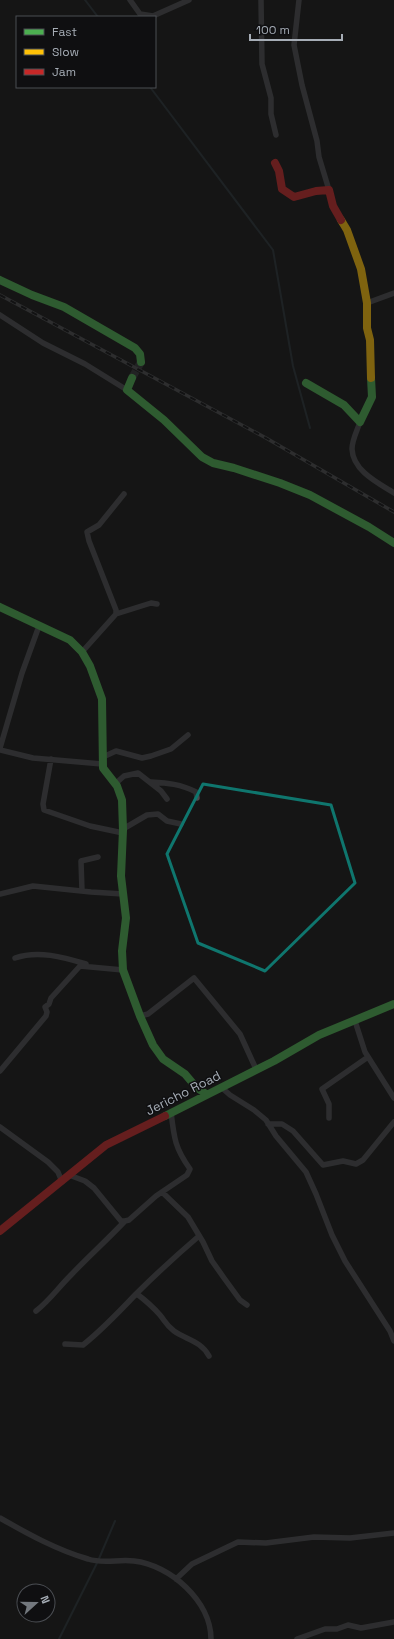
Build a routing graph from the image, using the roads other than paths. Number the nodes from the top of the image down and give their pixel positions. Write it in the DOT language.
graph roads {
  1 [pos="130,0"];
  2 [pos="189,0"];
  3 [pos="261,0"];
  4 [pos="298,0"];
  5 [pos="276,135"];
  6 [pos="275,163"];
  7 [pos="329,190"];
  8 [pos="0,280"];
  9 [pos="394,293"];
  10 [pos="367,302"];
  11 [pos="0,315"];
  12 [pos="141,362"];
  13 [pos="132,378"];
  14 [pos="306,382"];
  15 [pos="127,390"];
  16 [pos="360,422"];
  17 [pos="394,492"];
  18 [pos="124,494"];
  19 [pos="394,543"];
  20 [pos="157,604"];
  21 [pos="0,607"];
  22 [pos="116,614"];
  23 [pos="39,626"];
  24 [pos="82,652"];
  25 [pos="188,735"];
  26 [pos="0,749"];
  27 [pos="51,759"];
  28 [pos="102,761"];
  29 [pos="151,782"];
  30 [pos="115,784"];
  31 [pos="197,798"];
  32 [pos="167,799"];
  33 [pos="181,824"];
  34 [pos="123,831"];
  35 [pos="98,857"];
  36 [pos="82,891"];
  37 [pos="0,894"];
  38 [pos="123,894"];
  39 [pos="15,958"];
  40 [pos="98,968"];
  41 [pos="123,970"];
  42 [pos="394,1004"];
  43 [pos="140,1016"];
  44 [pos="355,1021"];
  45 [pos="368,1057"];
  46 [pos="256,1069"];
  47 [pos="0,1071"];
  48 [pos="221,1087"];
  49 [pos="206,1094"];
  50 [pos="394,1098"];
  51 [pos="171,1112"];
  52 [pos="329,1118"];
  53 [pos="394,1122"];
  54 [pos="268,1124"];
  55 [pos="0,1127"];
  56 [pos="69,1175"];
  57 [pos="62,1182"];
  58 [pos="162,1192"];
  59 [pos="125,1221"];
  60 [pos="0,1231"];
  61 [pos="199,1236"];
  62 [pos="137,1294"];
  63 [pos="247,1305"];
  64 [pos="36,1311"];
  65 [pos="394,1341"];
  66 [pos="65,1344"];
  67 [pos="208,1356"];
  68 [pos="0,1518"];
  69 [pos="394,1533"];
  70 [pos="176,1579"];
  71 [pos="394,1622"];
  72 [pos="211,1639"];
  73 [pos="297,1639"];
  1 -- 2 [label="street"];
  3 -- 5 [label="street"];
  4 -- 7 [label="street"];
  6 -- 7 [label="street"];
  7 -- 10 [label="street"];
  8 -- 12 [label="street"];
  9 -- 10 [label="street"];
  10 -- 16 [label="street"];
  11 -- 15 [label="street"];
  13 -- 15 [label="street"];
  14 -- 16 [label="street"];
  15 -- 19 [label="street"];
  16 -- 17 [label="street"];
  18 -- 22 [label="street"];
  20 -- 22 [label="street"];
  21 -- 23 [label="street"];
  22 -- 24 [label="street"];
  23 -- 24 [label="street"];
  23 -- 26 [label="street"];
  24 -- 28 [label="street"];
  25 -- 28 [label="street"];
  26 -- 27 [label="street"];
  27 -- 28 [label="street"];
  27 -- 34 [label="street"];
  28 -- 30 [label="street"];
  29 -- 30 [label="street"];
  29 -- 31 [label="street"];
  29 -- 32 [label="street"];
  30 -- 34 [label="street"];
  33 -- 34 [label="street"];
  34 -- 38 [label="street"];
  35 -- 36 [label="street"];
  36 -- 37 [label="street"];
  36 -- 38 [label="street"];
  38 -- 41 [label="street"];
  39 -- 40 [label="street"];
  40 -- 41 [label="street"];
  40 -- 47 [label="street"];
  41 -- 43 [label="street"];
  42 -- 44 [label="street, Jericho Road"];
  43 -- 46 [label="street"];
  43 -- 49 [label="street"];
  44 -- 45 [label="street"];
  44 -- 46 [label="street, Jericho Road"];
  45 -- 50 [label="street"];
  45 -- 52 [label="street"];
  46 -- 48 [label="street, Jericho Road"];
  48 -- 49 [label="street, Jericho Road"];
  48 -- 54 [label="street"];
  49 -- 51 [label="street, Jericho Road"];
  51 -- 56 [label="street, Jericho Road"];
  51 -- 58 [label="street"];
  53 -- 54 [label="street"];
  54 -- 65 [label="street"];
  55 -- 57 [label="street"];
  56 -- 57 [label="street, Jericho Road"];
  56 -- 59 [label="street"];
  57 -- 60 [label="street, Jericho Road"];
  58 -- 59 [label="street"];
  58 -- 61 [label="street"];
  59 -- 64 [label="street"];
  61 -- 62 [label="street"];
  61 -- 63 [label="street"];
  62 -- 66 [label="street"];
  62 -- 67 [label="street"];
  68 -- 70 [label="street"];
  69 -- 70 [label="street"];
  70 -- 72 [label="street"];
  71 -- 73 [label="street"];
}
